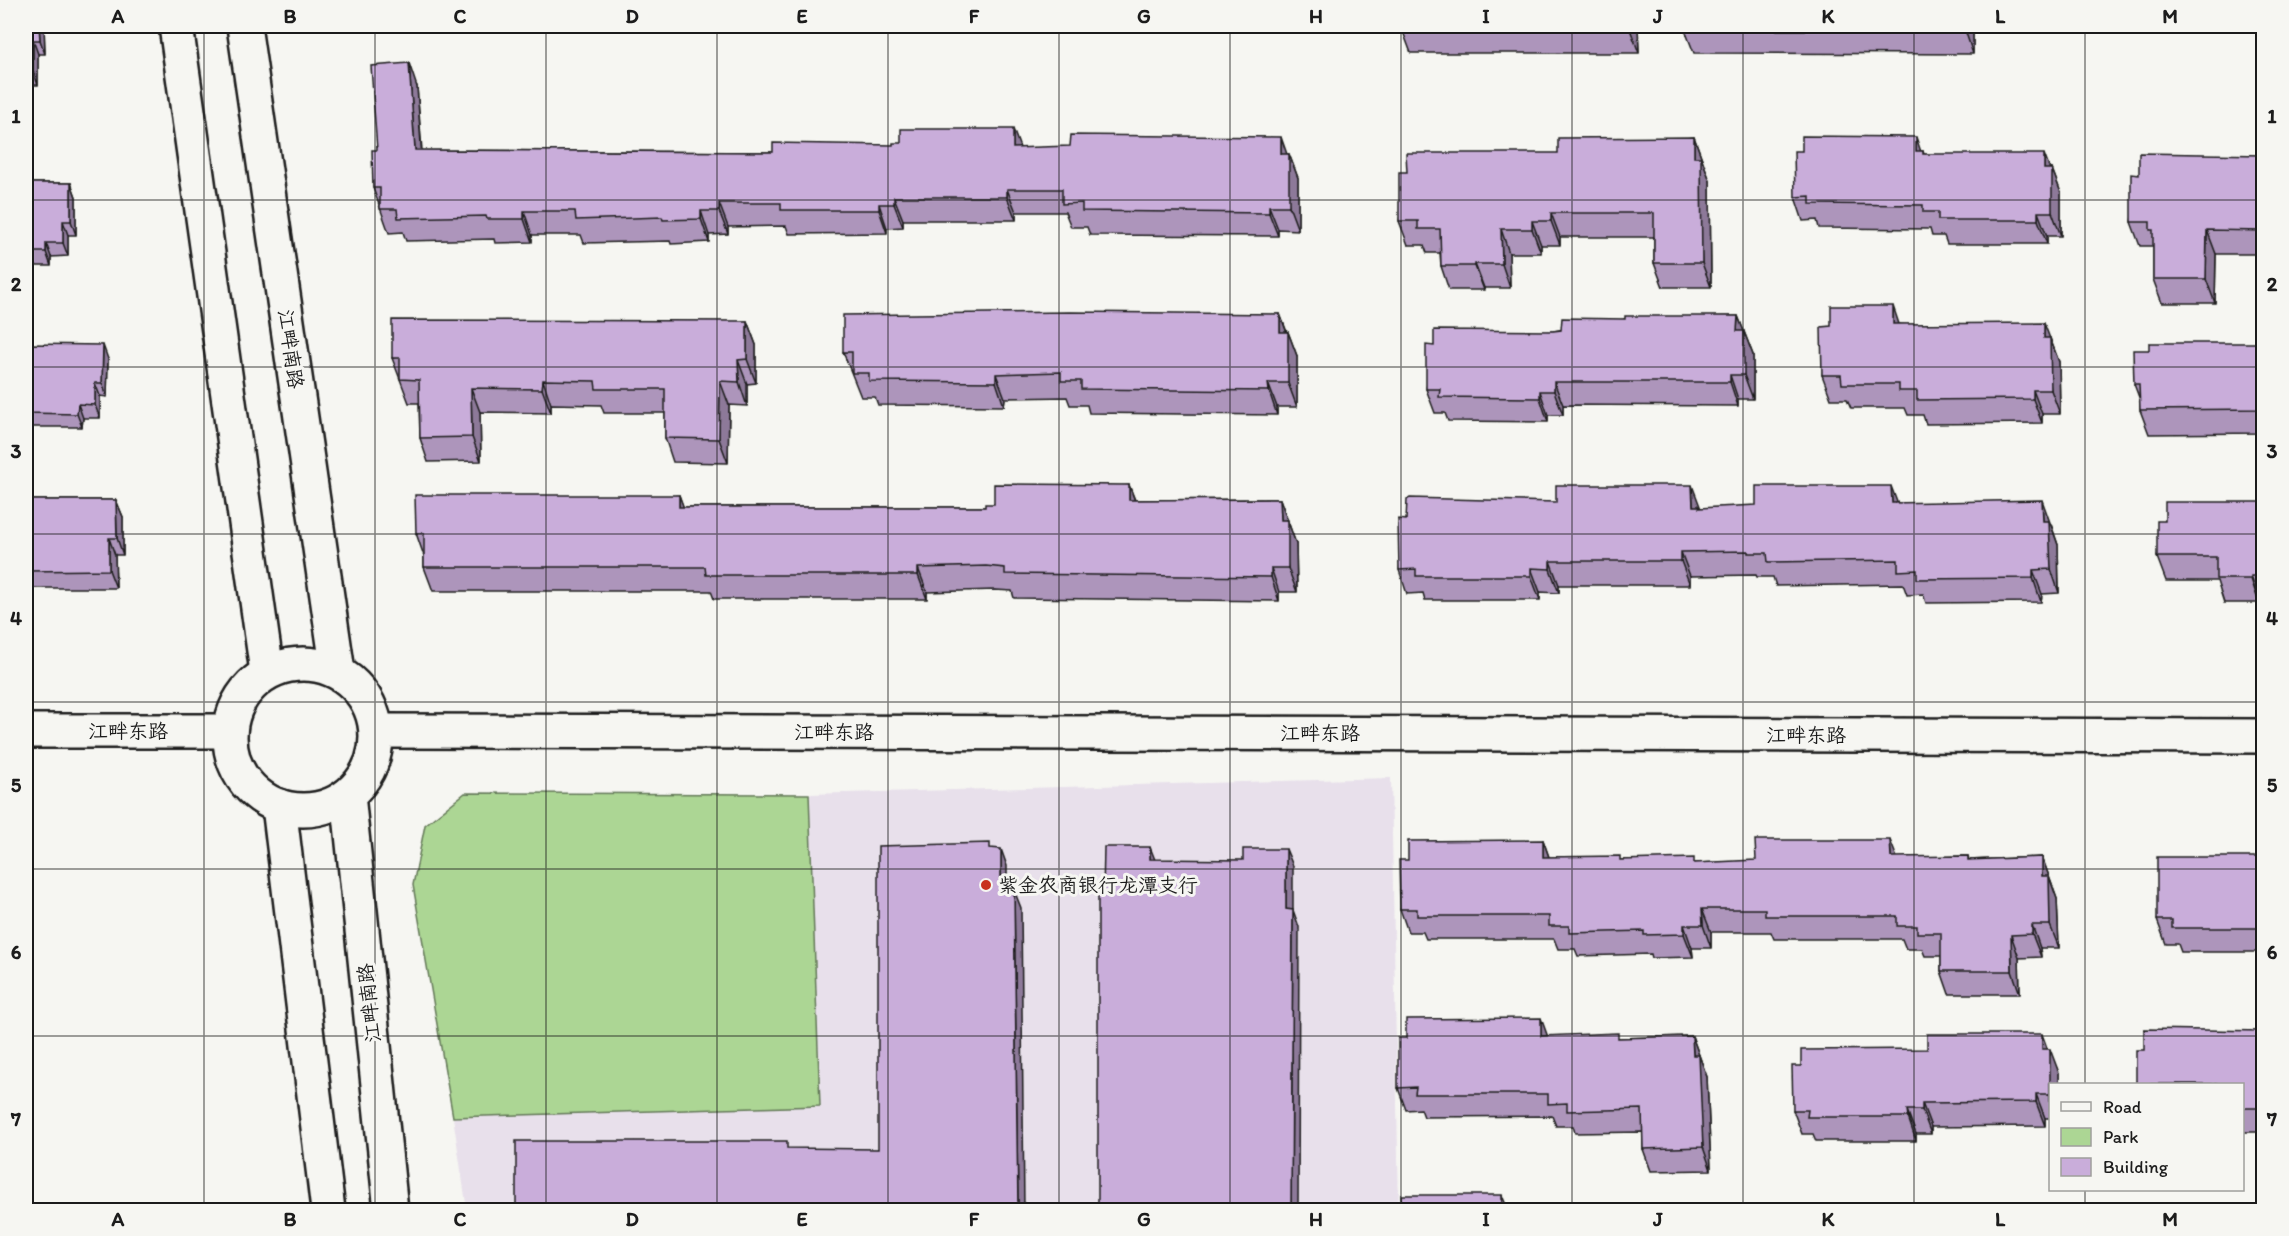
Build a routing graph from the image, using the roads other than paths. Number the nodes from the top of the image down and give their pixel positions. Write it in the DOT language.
graph roads {
  1 [pos="176,26"];
  2 [pos="244,26"];
  3 [pos="267,672"];
  4 [pos="338,672"];
  5 [pos="377,730"];
  6 [pos="26,731"];
  7 [pos="230,731"];
  8 [pos="2264,736"];
  9 [pos="348,795"];
  10 [pos="279,806"];
  11 [pos="328,1210"];
  12 [pos="391,1210"];
  1 -- 3 [label="street"];
  2 -- 4 [label="street, 江畔南路"];
  3 -- 4 [label="street"];
  3 -- 7 [label="street"];
  4 -- 5 [label="street"];
  5 -- 8 [label="street, 江畔东路"];
  5 -- 9 [label="street"];
  6 -- 7 [label="street, 江畔东路"];
  7 -- 10 [label="street"];
  9 -- 10 [label="street"];
  9 -- 12 [label="street, 江畔南路"];
  10 -- 11 [label="street"];
}
